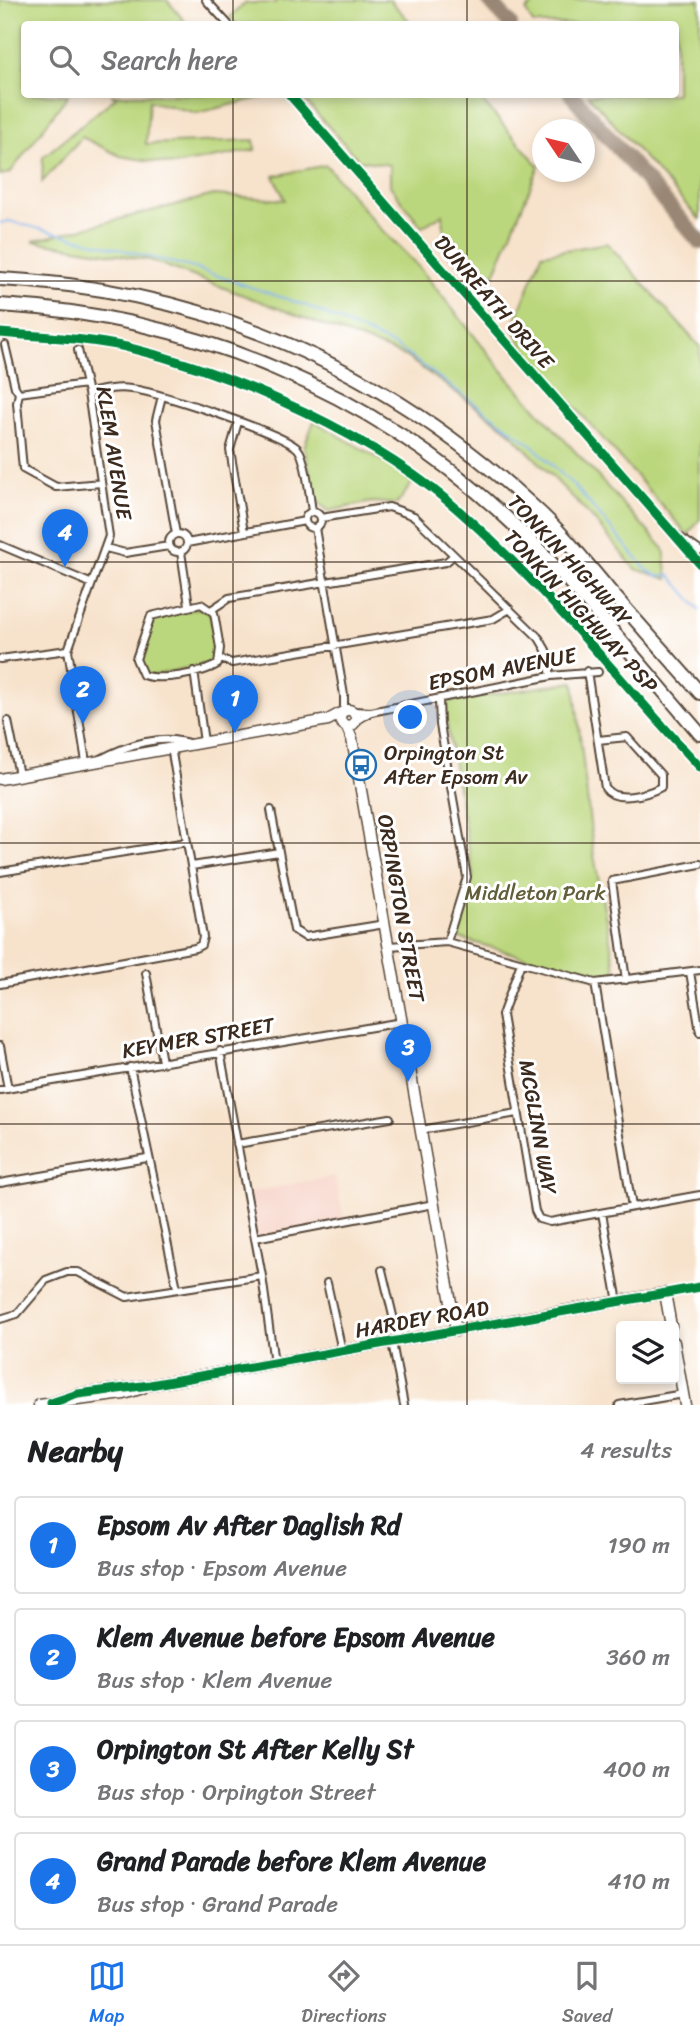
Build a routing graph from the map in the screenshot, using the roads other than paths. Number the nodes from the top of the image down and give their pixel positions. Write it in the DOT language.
graph roads {
  1 [pos="206,0"];
  2 [pos="225,21"];
  3 [pos="293,98"];
  4 [pos="0,279"];
  5 [pos="0,307"];
  6 [pos="5,345"];
  7 [pos="78,350"];
  8 [pos="86,384"];
  9 [pos="19,393"];
  10 [pos="88,393"];
  11 [pos="162,396"];
  12 [pos="238,422"];
  13 [pos="101,483"];
  14 [pos="312,512"];
  15 [pos="321,518"];
  16 [pos="305,521"];
  17 [pos="314,528"];
  18 [pos="244,532"];
  19 [pos="673,532"];
  20 [pos="176,534"];
  21 [pos="187,543"];
  22 [pos="0,545"];
  23 [pos="169,545"];
  24 [pos="106,548"];
  25 [pos="700,551"];
  26 [pos="181,552"];
  27 [pos="454,555"];
  28 [pos="700,564"];
  29 [pos="326,581"];
  30 [pos="90,583"];
  31 [pos="189,606"];
  32 [pos="510,609"];
  33 [pos="211,610"];
  34 [pos="335,645"];
  35 [pos="68,650"];
  36 [pos="0,659"];
  37 [pos="220,659"];
  38 [pos="194,671"];
  39 [pos="587,671"];
  40 [pos="598,672"];
  41 [pos="551,676"];
  42 [pos="700,693"];
  43 [pos="439,700"];
  44 [pos="430,702"];
  45 [pos="348,717"];
  46 [pos="8,721"];
  47 [pos="440,725"];
  48 [pos="700,734"];
  49 [pos="598,740"];
  50 [pos="204,742"];
  51 [pos="191,744"];
  52 [pos="171,747"];
  53 [pos="100,760"];
  54 [pos="86,762"];
  55 [pos="19,773"];
  56 [pos="0,774"];
  57 [pos="0,779"];
  58 [pos="271,810"];
  59 [pos="187,842"];
  60 [pos="279,852"];
  61 [pos="700,864"];
  62 [pos="192,866"];
  63 [pos="0,872"];
  64 [pos="385,924"];
  65 [pos="447,942"];
  66 [pos="389,946"];
  67 [pos="521,963"];
  68 [pos="700,970"];
  69 [pos="690,972"];
  70 [pos="146,973"];
  71 [pos="626,979"];
  72 [pos="595,983"];
  73 [pos="0,984"];
  74 [pos="402,1022"];
  75 [pos="700,1032"];
  76 [pos="0,1046"];
  77 [pos="220,1051"];
  78 [pos="162,1062"];
  79 [pos="130,1067"];
  80 [pos="4,1090"];
  81 [pos="517,1113"];
  82 [pos="390,1118"];
  83 [pos="421,1130"];
  84 [pos="237,1144"];
  85 [pos="147,1157"];
  86 [pos="0,1183"];
  87 [pos="700,1195"];
  88 [pos="434,1204"];
  89 [pos="632,1207"];
  90 [pos="602,1213"];
  91 [pos="255,1238"];
  92 [pos="383,1270"];
  93 [pos="262,1276"];
  94 [pos="327,1283"];
  95 [pos="700,1287"];
  96 [pos="177,1288"];
  97 [pos="665,1293"];
  98 [pos="618,1302"];
  99 [pos="0,1319"];
  100 [pos="670,1321"];
  101 [pos="456,1331"];
  102 [pos="396,1341"];
  103 [pos="342,1351"];
  104 [pos="274,1363"];
  105 [pos="679,1371"];
  106 [pos="683,1394"];
  107 [pos="120,1396"];
  108 [pos="39,1405"];
  109 [pos="404,1405"];
  110 [pos="619,1405"];
  111 [pos="685,1405"];
  1 -- 2 [label="street"];
  3 -- 19 [label="street, DUNREATH DRIVE"];
  4 -- 42 [label="highway, TONKIN HIGHWAY"];
  5 -- 48 [label="highway, TONKIN HIGHWAY"];
  6 -- 9 [label="street"];
  7 -- 8 [label="street, KLEM AVENUE"];
  8 -- 9 [label="street"];
  8 -- 10 [label="street, KLEM AVENUE"];
  9 -- 13 [label="street"];
  10 -- 11 [label="street"];
  10 -- 13 [label="street, KLEM AVENUE"];
  11 -- 12 [label="street"];
  11 -- 20 [label="street"];
  12 -- 14 [label="street"];
  12 -- 18 [label="street"];
  13 -- 24 [label="street, KLEM AVENUE"];
  14 -- 15 [label="street"];
  14 -- 16 [label="street"];
  15 -- 17 [label="street"];
  15 -- 27 [label="street"];
  16 -- 17 [label="street"];
  16 -- 18 [label="street"];
  17 -- 29 [label="street"];
  18 -- 21 [label="street"];
  19 -- 25 [label="street, DUNREATH DRIVE"];
  19 -- 28 [label="street, DUNREATH DRIVE"];
  20 -- 21 [label="street"];
  20 -- 23 [label="street"];
  21 -- 26 [label="street"];
  22 -- 30 [label="street"];
  23 -- 24 [label="street"];
  23 -- 26 [label="street"];
  24 -- 30 [label="street, KLEM AVENUE"];
  26 -- 31 [label="street"];
  27 -- 29 [label="street"];
  27 -- 32 [label="street"];
  29 -- 33 [label="street"];
  29 -- 34 [label="street"];
  30 -- 35 [label="street, KLEM AVENUE"];
  31 -- 33 [label="street"];
  31 -- 38 [label="street"];
  32 -- 34 [label="street"];
  32 -- 41 [label="street"];
  33 -- 37 [label="street"];
  34 -- 37 [label="street"];
  34 -- 45 [label="street"];
  35 -- 36 [label="street"];
  35 -- 54 [label="street, KLEM AVENUE"];
  37 -- 38 [label="street"];
  38 -- 50 [label="street"];
  39 -- 40 [label="street, EPSOM AVENUE"];
  39 -- 41 [label="street, EPSOM AVENUE"];
  39 -- 49 [label="street"];
  41 -- 43 [label="street, EPSOM AVENUE"];
  43 -- 44 [label="street, EPSOM AVENUE"];
  43 -- 47 [label="street"];
  44 -- 45 [label="street, EPSOM AVENUE"];
  44 -- 47 [label="street"];
  45 -- 50 [label="street, EPSOM AVENUE"];
  45 -- 64 [label="street, ORPINGTON STREET"];
  46 -- 55 [label="street"];
  47 -- 65 [label="street"];
  49 -- 49 [label="street"];
  50 -- 51 [label="street, EPSOM AVENUE"];
  51 -- 52 [label="street, EPSOM AVENUE"];
  51 -- 53 [label="street"];
  52 -- 53 [label="street, EPSOM AVENUE"];
  52 -- 59 [label="street"];
  53 -- 54 [label="street, EPSOM AVENUE"];
  54 -- 55 [label="street, EPSOM AVENUE"];
  55 -- 56 [label="street, EPSOM AVENUE"];
  55 -- 57 [label="street, EPSOM AVENUE"];
  58 -- 60 [label="street"];
  59 -- 62 [label="street"];
  59 -- 63 [label="street"];
  60 -- 62 [label="street"];
  60 -- 64 [label="street"];
  61 -- 71 [label="street"];
  62 -- 73 [label="street"];
  64 -- 66 [label="street, ORPINGTON STREET"];
  65 -- 66 [label="street"];
  65 -- 67 [label="street"];
  66 -- 74 [label="street, ORPINGTON STREET"];
  67 -- 72 [label="street"];
  67 -- 81 [label="street, MCGLINN WAY"];
  68 -- 69 [label="street"];
  69 -- 71 [label="street"];
  69 -- 75 [label="street"];
  70 -- 78 [label="street"];
  71 -- 72 [label="street"];
  72 -- 89 [label="street"];
  74 -- 77 [label="street, KEYMER STREET"];
  74 -- 83 [label="street, ORPINGTON STREET"];
  76 -- 80 [label="street"];
  77 -- 78 [label="street, KEYMER STREET"];
  77 -- 84 [label="street"];
  78 -- 79 [label="street, KEYMER STREET"];
  79 -- 80 [label="street, KEYMER STREET"];
  79 -- 85 [label="street"];
  81 -- 83 [label="street"];
  81 -- 90 [label="street, MCGLINN WAY"];
  82 -- 84 [label="street"];
  83 -- 88 [label="street, ORPINGTON STREET"];
  84 -- 91 [label="street"];
  85 -- 86 [label="street"];
  85 -- 96 [label="street"];
  87 -- 89 [label="street, MCGLINN WAY"];
  88 -- 91 [label="street"];
  88 -- 101 [label="street, ORPINGTON STREET"];
  89 -- 90 [label="street, MCGLINN WAY"];
  90 -- 98 [label="street"];
  91 -- 93 [label="street"];
  92 -- 102 [label="street"];
  93 -- 96 [label="street"];
  93 -- 104 [label="street"];
  94 -- 103 [label="street"];
  95 -- 97 [label="street, HARDEY ROAD"];
  96 -- 99 [label="street"];
  97 -- 98 [label="street, HARDEY ROAD"];
  97 -- 100 [label="street"];
  98 -- 101 [label="street, HARDEY ROAD"];
  101 -- 102 [label="street, HARDEY ROAD"];
  102 -- 103 [label="street, HARDEY ROAD"];
  102 -- 109 [label="street"];
  103 -- 104 [label="street, HARDEY ROAD"];
  104 -- 107 [label="street, HARDEY ROAD"];
  105 -- 106 [label="street"];
  106 -- 110 [label="street"];
  106 -- 111 [label="street"];
  107 -- 108 [label="street, HARDEY ROAD"];
}
